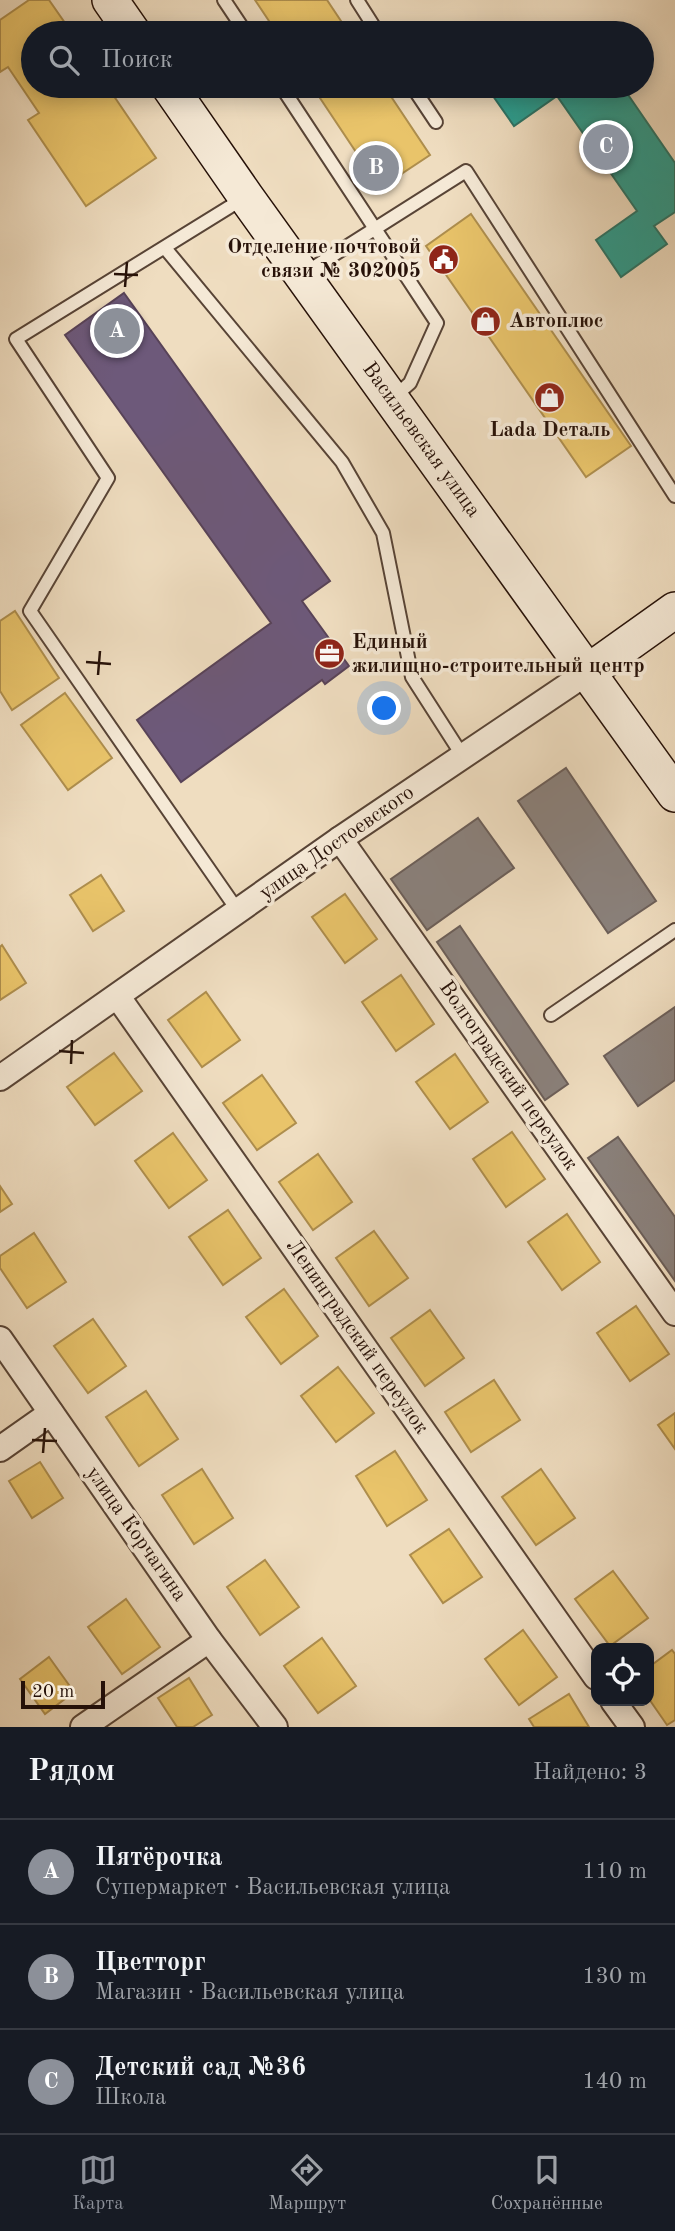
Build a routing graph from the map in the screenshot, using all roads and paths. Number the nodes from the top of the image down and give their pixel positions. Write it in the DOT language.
graph roads {
  1 [pos="110,0"];
  2 [pos="224,0"];
  3 [pos="357,0"];
  4 [pos="125,21"];
  5 [pos="238,21"];
  6 [pos="371,21"];
  7 [pos="177,98"];
  8 [pos="289,98"];
  9 [pos="420,98"];
  10 [pos="436,122"];
  11 [pos="246,197"];
  12 [pos="376,228"];
  13 [pos="165,248"];
  14 [pos="302,275"];
  15 [pos="391,399"];
  16 [pos="675,496"];
  17 [pos="675,610"];
  18 [pos="588,672"];
  19 [pos="462,755"];
  20 [pos="675,794"];
  21 [pos="340,839"];
  22 [pos="238,911"];
  23 [pos="675,930"];
  24 [pos="118,997"];
  25 [pos="551,1014"];
  26 [pos="0,1078"];
  27 [pos="675,1313"];
  28 [pos="0,1339"];
  29 [pos="51,1413"];
  30 [pos="0,1449"];
  31 [pos="209,1640"];
  32 [pos="591,1670"];
  33 [pos="617,1706"];
  34 [pos="83,1727"];
  35 [pos="275,1727"];
  36 [pos="632,1727"];
  1 -- 4 [label="main road"];
  2 -- 5 [label="lane"];
  3 -- 6 [label="lane"];
  7 -- 11 [label="main road, Васильевская улица"];
  8 -- 12 [label="lane"];
  9 -- 10 [label="lane"];
  11 -- 13 [label="lane"];
  11 -- 14 [label="main road, Васильевская улица"];
  12 -- 14 [label="lane"];
  12 -- 15 [label="lane"];
  12 -- 16 [label="lane"];
  13 -- 19 [label="lane"];
  13 -- 22 [label="lane"];
  14 -- 15 [label="main road, Васильевская улица"];
  15 -- 18 [label="main road, Васильевская улица"];
  17 -- 18 [label="main road, улица Достоевского"];
  18 -- 19 [label="street, улица Достоевского"];
  18 -- 20 [label="main road, Васильевская улица"];
  19 -- 21 [label="street, улица Достоевского"];
  21 -- 22 [label="street, улица Достоевского"];
  21 -- 27 [label="street, Волгоградский переулок"];
  22 -- 24 [label="street, улица Достоевского"];
  23 -- 25 [label="lane"];
  24 -- 26 [label="street, улица Достоевского"];
  24 -- 32 [label="street, Ленинградский переулок"];
  28 -- 29 [label="street, улица Корчагина"];
  29 -- 30 [label="street"];
  29 -- 31 [label="street, улица Корчагина"];
  31 -- 34 [label="street"];
  31 -- 35 [label="street, улица Корчагина"];
  33 -- 36 [label="street"];
}
